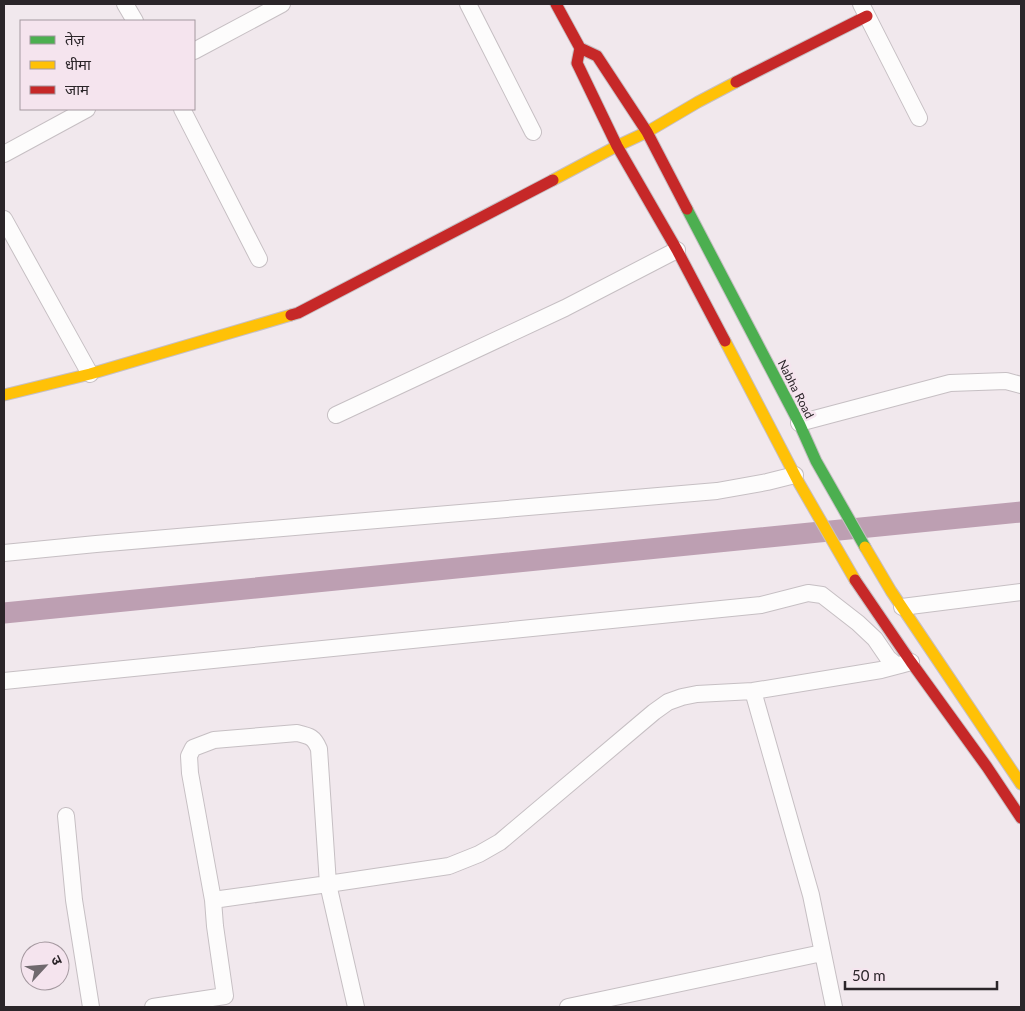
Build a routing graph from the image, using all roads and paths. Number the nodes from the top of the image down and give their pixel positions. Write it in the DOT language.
graph roads {
  1 [pos="125,4"];
  2 [pos="282,4"];
  3 [pos="468,4"];
  4 [pos="556,4"];
  5 [pos="864,10"];
  6 [pos="134,20"];
  7 [pos="580,48"];
  8 [pos="195,50"];
  9 [pos="85,110"];
  10 [pos="183,110"];
  11 [pos="919,118"];
  12 [pos="533,132"];
  13 [pos="647,132"];
  14 [pos="617,146"];
  15 [pos="4,154"];
  16 [pos="4,219"];
  17 [pos="677,250"];
  18 [pos="259,259"];
  19 [pos="90,374"];
  20 [pos="1021,385"];
  21 [pos="4,395"];
  22 [pos="336,415"];
  23 [pos="799,423"];
  24 [pos="797,479"];
  25 [pos="4,553"];
  26 [pos="1021,592"];
  27 [pos="902,607"];
  28 [pos="905,663"];
  29 [pos="4,681"];
  30 [pos="753,691"];
  31 [pos="1021,784"];
  32 [pos="66,816"];
  33 [pos="1021,818"];
  34 [pos="328,884"];
  35 [pos="213,900"];
  36 [pos="822,953"];
  37 [pos="226,1002"];
  38 [pos="91,1007"];
  39 [pos="153,1007"];
  40 [pos="356,1007"];
  41 [pos="568,1007"];
  42 [pos="834,1007"];
  1 -- 6 [label="street"];
  2 -- 8 [label="street"];
  3 -- 12 [label="street"];
  4 -- 7 [label="main road"];
  5 -- 11 [label="street"];
  5 -- 13 [label="main road"];
  7 -- 13 [label="main road, Nabha Road"];
  7 -- 14 [label="main road"];
  9 -- 15 [label="street"];
  10 -- 18 [label="street"];
  13 -- 14 [label="main road"];
  13 -- 23 [label="main road, Nabha Road"];
  14 -- 17 [label="main road"];
  14 -- 19 [label="main road"];
  16 -- 19 [label="street"];
  17 -- 22 [label="street"];
  17 -- 24 [label="main road"];
  19 -- 21 [label="main road"];
  20 -- 23 [label="street"];
  23 -- 27 [label="main road, Nabha Road"];
  24 -- 25 [label="street"];
  24 -- 28 [label="main road"];
  26 -- 27 [label="street"];
  27 -- 31 [label="main road, Nabha Road"];
  28 -- 29 [label="street"];
  28 -- 30 [label="street"];
  28 -- 33 [label="main road"];
  30 -- 34 [label="street"];
  30 -- 36 [label="street"];
  32 -- 38 [label="street"];
  34 -- 35 [label="street"];
  34 -- 35 [label="street"];
  34 -- 40 [label="street"];
  35 -- 37 [label="street"];
  36 -- 41 [label="street"];
  36 -- 42 [label="street"];
  37 -- 39 [label="street"];
}
